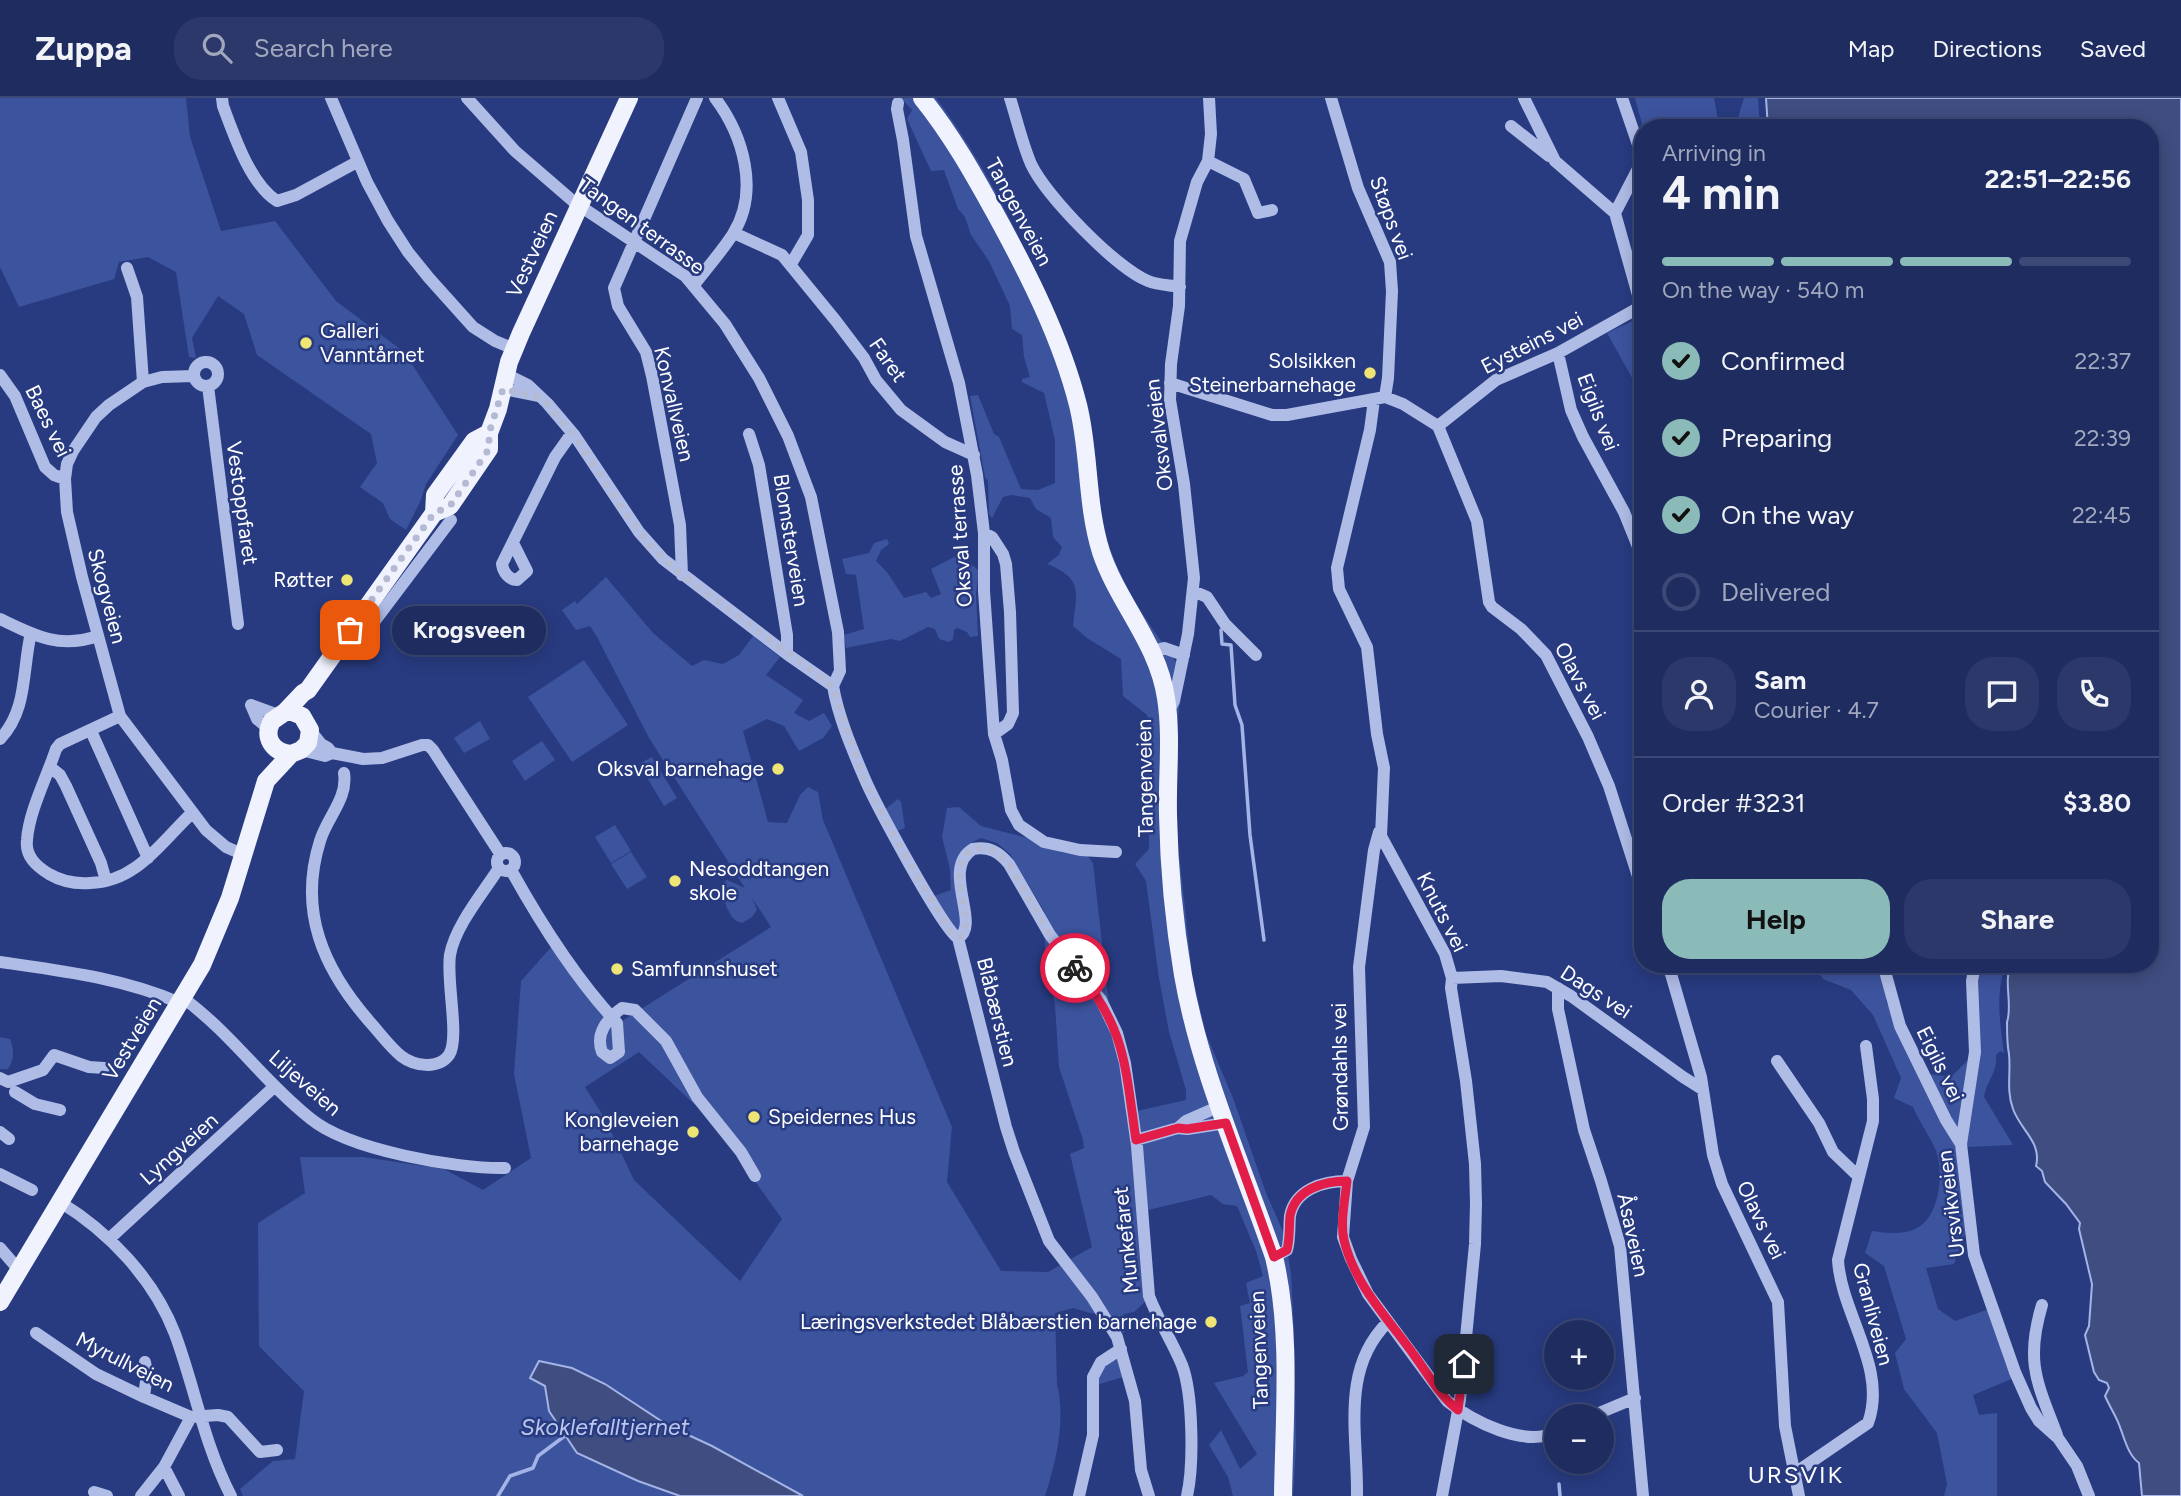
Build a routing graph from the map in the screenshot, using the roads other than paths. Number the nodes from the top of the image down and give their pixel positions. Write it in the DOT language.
graph roads {
  1 [pos="222,98"];
  2 [pos="331,98"];
  3 [pos="467,98"];
  4 [pos="629,98"];
  5 [pos="697,98"];
  6 [pos="715,98"];
  7 [pos="778,98"];
  8 [pos="922,98"];
  9 [pos="1010,98"];
  10 [pos="1209,98"];
  11 [pos="1331,98"];
  12 [pos="1524,98"];
  13 [pos="1622,98"];
  14 [pos="897,100"];
  15 [pos="1511,126"];
  16 [pos="1634,133"];
  17 [pos="1208,161"];
  18 [pos="1555,161"];
  19 [pos="357,162"];
  20 [pos="1634,176"];
  21 [pos="580,206"];
  22 [pos="1272,210"];
  23 [pos="1615,213"];
  24 [pos="734,233"];
  25 [pos="634,240"];
  26 [pos="790,264"];
  27 [pos="127,268"];
  28 [pos="1634,281"];
  29 [pos="694,285"];
  30 [pos="1180,287"];
  31 [pos="1634,314"];
  32 [pos="514,349"];
  33 [pos="1558,353"];
  34 [pos="0,375"];
  35 [pos="194,376"];
  36 [pos="143,382"];
  37 [pos="504,382"];
  38 [pos="1170,383"];
  39 [pos="208,387"];
  40 [pos="1380,398"];
  41 [pos="1438,426"];
  42 [pos="572,433"];
  43 [pos="749,434"];
  44 [pos="974,455"];
  45 [pos="65,479"];
  46 [pos="451,520"];
  47 [pos="984,533"];
  48 [pos="1634,537"];
  49 [pos="513,543"];
  50 [pos="682,575"];
  51 [pos="1193,591"];
  52 [pos="0,619"];
  53 [pos="238,624"];
  54 [pos="31,633"];
  55 [pos="98,636"];
  56 [pos="362,638"];
  57 [pos="1152,651"];
  58 [pos="787,654"];
  59 [pos="1184,655"];
  60 [pos="1256,655"];
  61 [pos="833,686"];
  62 [pos="308,690"];
  63 [pos="1168,711"];
  64 [pos="120,716"];
  65 [pos="275,724"];
  66 [pos="308,725"];
  67 [pos="91,731"];
  68 [pos="994,734"];
  69 [pos="0,739"];
  70 [pos="296,752"];
  71 [pos="332,753"];
  72 [pos="50,767"];
  73 [pos="344,773"];
  74 [pos="266,781"];
  75 [pos="192,813"];
  76 [pos="1381,831"];
  77 [pos="1116,852"];
  78 [pos="242,853"];
  79 [pos="148,858"];
  80 [pos="504,864"];
  81 [pos="1634,864"];
  82 [pos="106,881"];
  83 [pos="958,938"];
  84 [pos="0,962"];
  85 [pos="1670,973"];
  86 [pos="1885,973"];
  87 [pos="1973,973"];
  88 [pos="1452,978"];
  89 [pos="1558,988"];
  90 [pos="182,1001"];
  91 [pos="1866,1046"];
  92 [pos="1777,1061"];
  93 [pos="104,1069"];
  94 [pos="8,1084"];
  95 [pos="275,1086"];
  96 [pos="1702,1088"];
  97 [pos="60,1110"];
  98 [pos="1223,1115"];
  99 [pos="1136,1140"];
  100 [pos="1961,1143"];
  101 [pos="505,1168"];
  102 [pos="0,1174"];
  103 [pos="755,1176"];
  104 [pos="1859,1177"];
  105 [pos="1347,1181"];
  106 [pos="32,1190"];
  107 [pos="60,1202"];
  108 [pos="109,1239"];
  109 [pos="0,1248"];
  110 [pos="1274,1257"];
  111 [pos="19,1270"];
  112 [pos="0,1302"];
  113 [pos="2042,1306"];
  114 [pos="1387,1322"];
  115 [pos="36,1333"];
  116 [pos="1121,1349"];
  117 [pos="145,1362"];
  118 [pos="144,1397"];
  119 [pos="1635,1398"];
  120 [pos="1614,1407"];
  121 [pos="1458,1410"];
  122 [pos="195,1418"];
  123 [pos="1544,1436"];
  124 [pos="2058,1438"];
  125 [pos="277,1450"];
  126 [pos="164,1467"];
  127 [pos="1795,1473"];
  128 [pos="141,1496"];
  129 [pos="179,1496"];
  130 [pos="231,1496"];
  131 [pos="1079,1496"];
  132 [pos="1149,1496"];
  133 [pos="1187,1496"];
  134 [pos="1283,1496"];
  135 [pos="1357,1496"];
  136 [pos="1442,1496"];
  137 [pos="1643,1496"];
  138 [pos="1799,1496"];
  139 [pos="2089,1496"];
  1 -- 19 [label="street"];
  2 -- 19 [label="street"];
  3 -- 21 [label="street, Tangen terrasse"];
  4 -- 21 [label="main road, Vestveien"];
  5 -- 25 [label="street, Konvallveien"];
  6 -- 24 [label="street"];
  7 -- 26 [label="street"];
  8 -- 57 [label="main road, Tangenveien"];
  9 -- 30 [label="street"];
  10 -- 17 [label="street, Oksvalveien"];
  11 -- 40 [label="street, Støps vei"];
  12 -- 18 [label="street"];
  13 -- 16 [label="street"];
  14 -- 44 [label="street, Oksval terrasse"];
  15 -- 18 [label="street"];
  17 -- 22 [label="street"];
  17 -- 30 [label="street, Oksvalveien"];
  18 -- 23 [label="street"];
  19 -- 32 [label="street"];
  20 -- 23 [label="street"];
  21 -- 25 [label="street, Tangen terrasse"];
  21 -- 32 [label="main road, Vestveien"];
  23 -- 28 [label="street"];
  24 -- 26 [label="street, Faret"];
  24 -- 29 [label="street"];
  25 -- 29 [label="street, Tangen terrasse"];
  25 -- 50 [label="street, Konvallveien"];
  26 -- 44 [label="street, Faret"];
  27 -- 36 [label="street"];
  29 -- 61 [label="street, Tangen terrasse"];
  30 -- 38 [label="street, Oksvalveien"];
  31 -- 33 [label="street, Eysteins vei"];
  32 -- 37 [label="main road, Vestveien"];
  33 -- 41 [label="street, Eysteins vei"];
  33 -- 48 [label="street, Eigils vei"];
  34 -- 45 [label="street, Baes vei"];
  35 -- 36 [label="street, Skogveien"];
  35 -- 39 [label="street"];
  35 -- 39 [label="street"];
  36 -- 45 [label="street, Skogveien"];
  37 -- 42 [label="street"];
  37 -- 62 [label="main road, Vestveien"];
  38 -- 40 [label="street"];
  38 -- 51 [label="street, Oksvalveien"];
  39 -- 53 [label="street, Vestoppfaret"];
  40 -- 41 [label="street"];
  40 -- 76 [label="street, Knuts vei"];
  41 -- 81 [label="street, Olavs vei"];
  42 -- 49 [label="street"];
  42 -- 50 [label="street"];
  43 -- 58 [label="street, Blomsterveien"];
  44 -- 47 [label="street, Oksval terrasse"];
  45 -- 55 [label="street, Skogveien"];
  46 -- 56 [label="street"];
  47 -- 68 [label="street, Oksval terrasse"];
  47 -- 68 [label="street"];
  50 -- 58 [label="street"];
  51 -- 59 [label="street, Oksvalveien"];
  51 -- 60 [label="street"];
  52 -- 54 [label="street"];
  54 -- 55 [label="street"];
  54 -- 69 [label="street"];
  55 -- 64 [label="street, Skogveien"];
  57 -- 59 [label="street"];
  57 -- 63 [label="main road, Tangenveien"];
  58 -- 61 [label="street"];
  59 -- 63 [label="street, Oksvalveien"];
  61 -- 83 [label="street, Blåbærstien"];
  62 -- 65 [label="main road, Vestveien"];
  62 -- 66 [label="main road"];
  63 -- 98 [label="main road, Tangenveien"];
  64 -- 67 [label="street"];
  64 -- 75 [label="street, Skogveien"];
  65 -- 66 [label="main road"];
  65 -- 70 [label="main road"];
  65 -- 74 [label="main road, Vestveien"];
  66 -- 70 [label="main road"];
  66 -- 71 [label="street"];
  67 -- 72 [label="street"];
  67 -- 79 [label="street"];
  68 -- 77 [label="street, Oksval terrasse"];
  70 -- 71 [label="street"];
  70 -- 74 [label="main road, Vestveien"];
  71 -- 80 [label="street"];
  72 -- 82 [label="street"];
  72 -- 82 [label="street"];
  73 -- 80 [label="street"];
  74 -- 78 [label="main road, Vestveien"];
  75 -- 78 [label="street, Skogveien"];
  75 -- 79 [label="street"];
  76 -- 88 [label="street, Knuts vei"];
  76 -- 105 [label="street, Grøndahls vei"];
  78 -- 90 [label="main road, Vestveien"];
  79 -- 82 [label="street"];
  80 -- 103 [label="street"];
  83 -- 99 [label="street, Munkefaret"];
  83 -- 116 [label="street, Blåbærstien"];
  84 -- 90 [label="street, Liljeveien"];
  85 -- 96 [label="street, Olavs vei"];
  86 -- 100 [label="street, Eigils vei"];
  87 -- 100 [label="street, Ursvikveien"];
  88 -- 89 [label="street, Dags vei"];
  88 -- 121 [label="street, Knuts vei"];
  89 -- 96 [label="street, Dags vei"];
  89 -- 119 [label="street, Åsaveien"];
  90 -- 95 [label="street, Liljeveien"];
  90 -- 107 [label="main road, Vestveien"];
  91 -- 104 [label="street, Granliveien"];
  92 -- 104 [label="street"];
  93 -- 94 [label="street"];
  94 -- 97 [label="street"];
  95 -- 101 [label="street, Liljeveien"];
  95 -- 108 [label="street, Lyngveien"];
  96 -- 127 [label="street, Olavs vei"];
  98 -- 99 [label="street"];
  98 -- 110 [label="main road, Tangenveien"];
  99 -- 133 [label="street, Munkefaret"];
  100 -- 124 [label="street, Ursvikveien"];
  102 -- 106 [label="street"];
  104 -- 127 [label="street, Granliveien"];
  105 -- 110 [label="street"];
  105 -- 114 [label="street, Grøndahls vei"];
  107 -- 108 [label="street"];
  107 -- 111 [label="main road, Vestveien"];
  108 -- 122 [label="street"];
  109 -- 111 [label="street"];
  110 -- 134 [label="main road, Tangenveien"];
  111 -- 112 [label="main road, Vestveien"];
  113 -- 124 [label="street"];
  114 -- 121 [label="street, Grøndahls vei"];
  114 -- 135 [label="street"];
  115 -- 118 [label="street, Myrullveien"];
  116 -- 131 [label="street"];
  116 -- 132 [label="street, Blåbærstien"];
  117 -- 118 [label="street"];
  118 -- 122 [label="street, Myrullveien"];
  119 -- 120 [label="street"];
  119 -- 137 [label="street, Åsaveien"];
  121 -- 123 [label="street"];
  121 -- 136 [label="street, Knuts vei"];
  122 -- 125 [label="street, Myrullveien"];
  122 -- 126 [label="street"];
  122 -- 130 [label="street"];
  124 -- 139 [label="street, Ursvikveien"];
  126 -- 128 [label="street"];
  126 -- 129 [label="street"];
  127 -- 138 [label="street, Olavs vei"];
}
